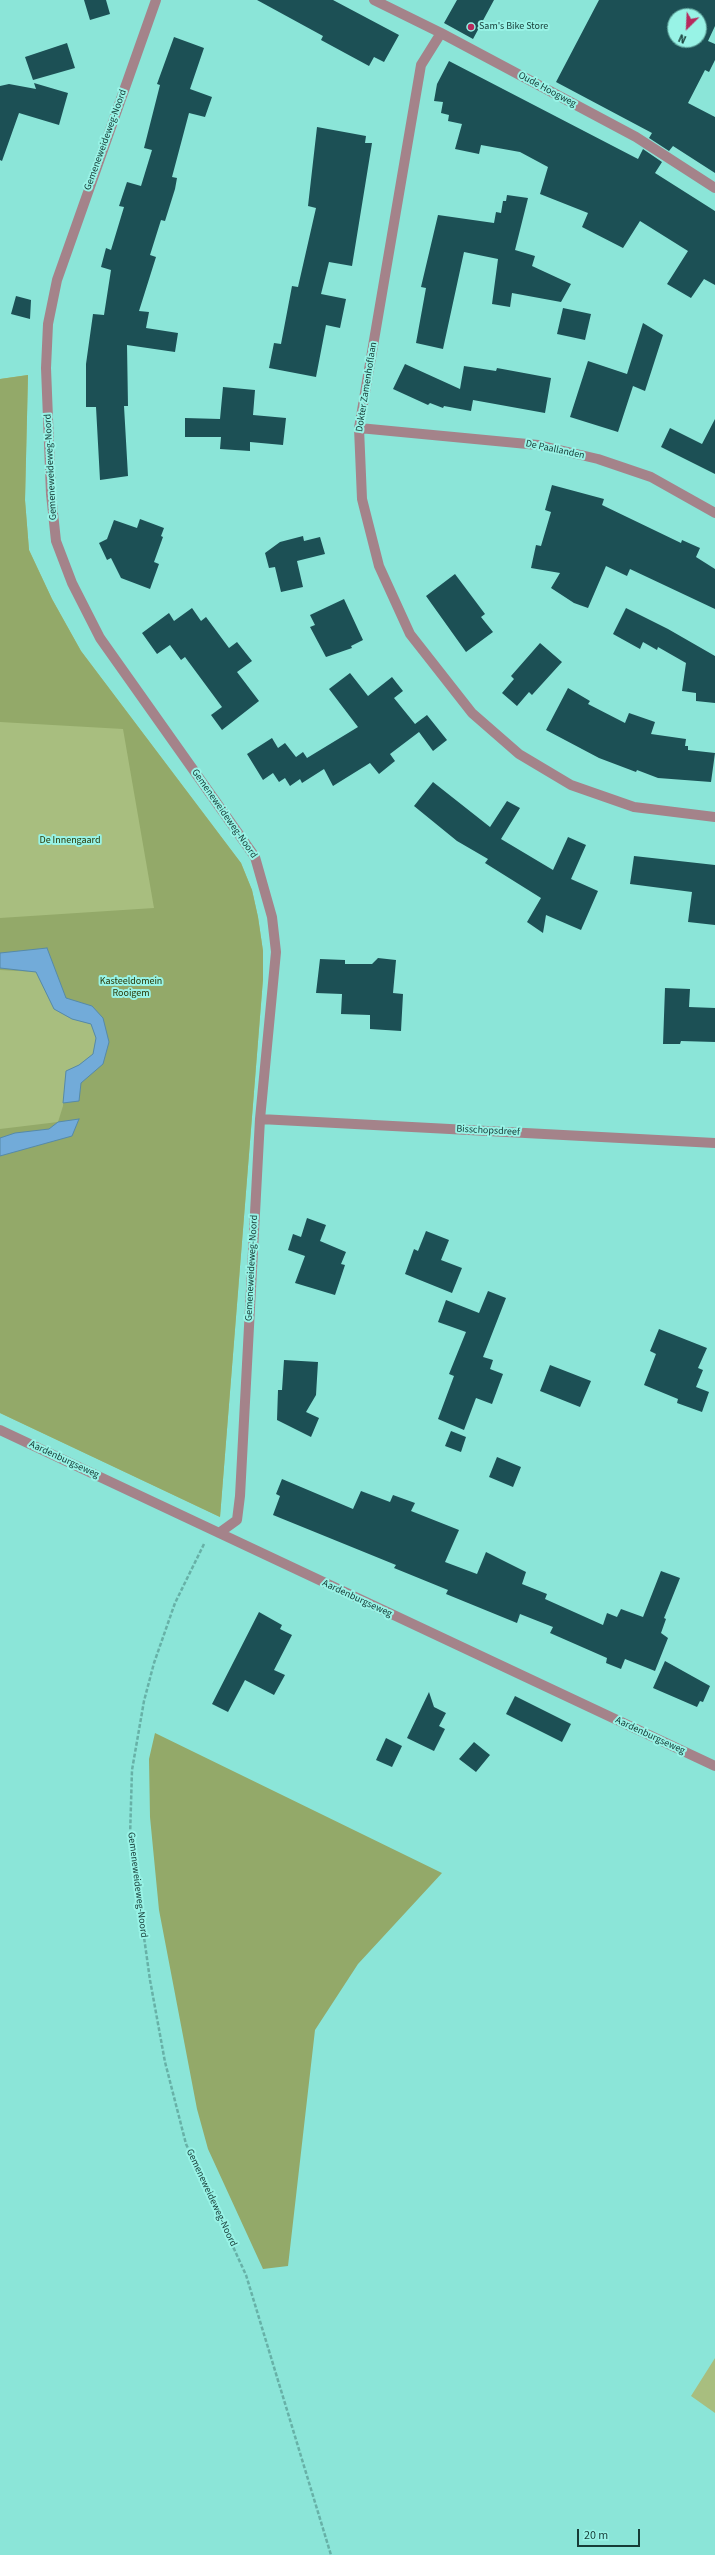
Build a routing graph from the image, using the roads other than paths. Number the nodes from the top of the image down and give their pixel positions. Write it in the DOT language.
graph roads {
  1 [pos="156,0"];
  2 [pos="374,0"];
  3 [pos="441,33"];
  4 [pos="715,188"];
  5 [pos="359,428"];
  6 [pos="715,513"];
  7 [pos="715,817"];
  8 [pos="260,1119"];
  9 [pos="715,1142"];
  10 [pos="0,1430"];
  11 [pos="219,1533"];
  12 [pos="715,1766"];
  1 -- 8 [label="street, Gemeneweideweg-Noord"];
  2 -- 3 [label="street, Oude Hoogweg"];
  3 -- 4 [label="street, Oude Hoogweg"];
  3 -- 5 [label="street, Dokter Zamenhoflaan"];
  5 -- 6 [label="street, De Paallanden"];
  5 -- 7 [label="street, Dokter Zamenhoflaan"];
  8 -- 9 [label="street, Bisschopsdreef"];
  8 -- 11 [label="street, Gemeneweideweg-Noord"];
  10 -- 11 [label="street, Aardenburgseweg"];
  11 -- 12 [label="street, Aardenburgseweg"];
}
